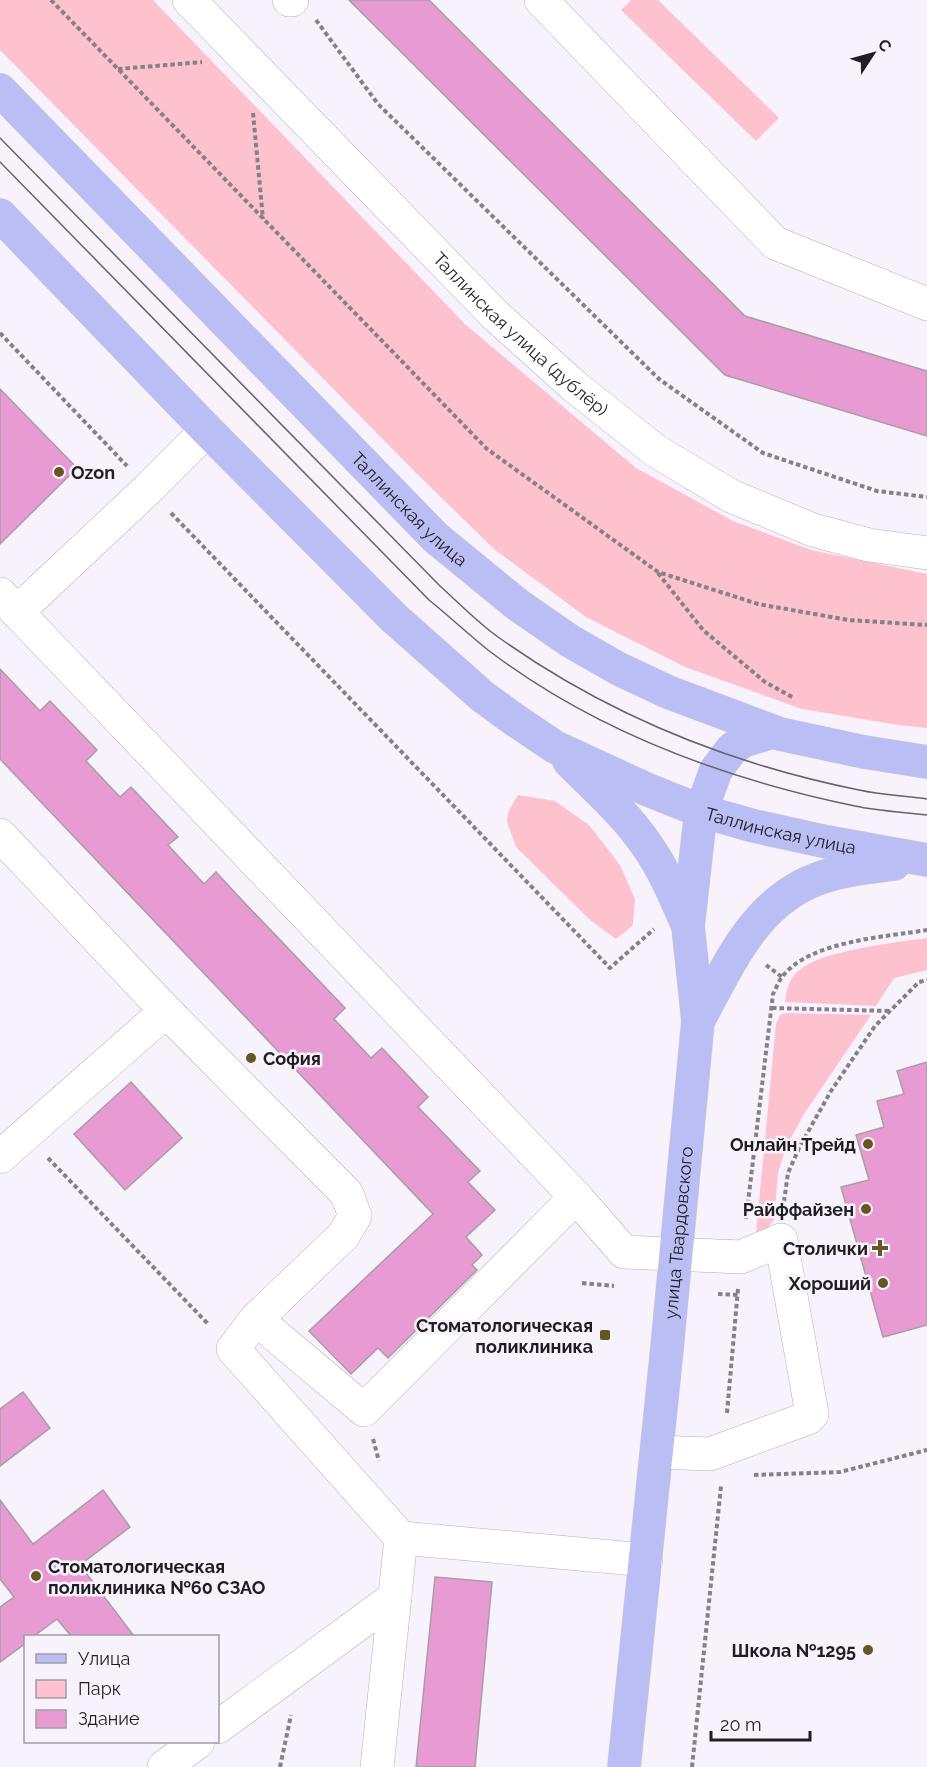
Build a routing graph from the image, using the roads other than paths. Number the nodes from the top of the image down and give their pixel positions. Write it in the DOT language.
graph roads {
  1 [pos="189,0"];
  2 [pos="541,0"];
  3 [pos="0,90"];
  4 [pos="0,215"];
  5 [pos="927,304"];
  6 [pos="207,430"];
  7 [pos="927,553"];
  8 [pos="8,603"];
  9 [pos="772,732"];
  10 [pos="555,747"];
  11 [pos="927,762"];
  12 [pos="702,811"];
  13 [pos="0,835"];
  14 [pos="923,860"];
  15 [pos="673,926"];
  16 [pos="166,1011"];
  17 [pos="698,1021"];
  18 [pos="0,1157"];
  19 [pos="576,1197"];
  20 [pos="676,1256"];
  21 [pos="256,1319"];
  22 [pos="657,1452"];
  23 [pos="401,1538"];
  24 [pos="646,1560"];
  25 [pos="395,1597"];
  26 [pos="219,1726"];
  27 [pos="197,1743"];
  28 [pos="164,1767"];
  29 [pos="377,1767"];
  30 [pos="624,1767"];
  1 -- 7 [label="street, Таллинская улица (дублёр)"];
  2 -- 5 [label="street"];
  3 -- 9 [label="main road, Таллинская улица"];
  4 -- 6 [label="main road, Таллинская улица"];
  6 -- 8 [label="street"];
  6 -- 10 [label="main road, Таллинская улица"];
  8 -- 19 [label="street"];
  9 -- 11 [label="main road, Таллинская улица"];
  9 -- 12 [label="main road, улица Твардовского"];
  10 -- 12 [label="main road, Таллинская улица"];
  10 -- 15 [label="main road"];
  12 -- 14 [label="main road, Таллинская улица"];
  12 -- 15 [label="main road, улица Твардовского"];
  13 -- 16 [label="street"];
  14 -- 17 [label="main road"];
  15 -- 17 [label="main road, улица Твардовского"];
  16 -- 18 [label="street"];
  16 -- 21 [label="street"];
  17 -- 20 [label="main road, улица Твардовского"];
  19 -- 20 [label="street"];
  19 -- 21 [label="street"];
  20 -- 22 [label="main road, улица Твардовского"];
  20 -- 22 [label="street"];
  21 -- 23 [label="street"];
  22 -- 24 [label="main road, улица Твардовского"];
  23 -- 24 [label="street"];
  23 -- 25 [label="street"];
  24 -- 30 [label="main road, улица Твардовского"];
  25 -- 26 [label="street"];
  25 -- 29 [label="street"];
  27 -- 28 [label="street"];
}
